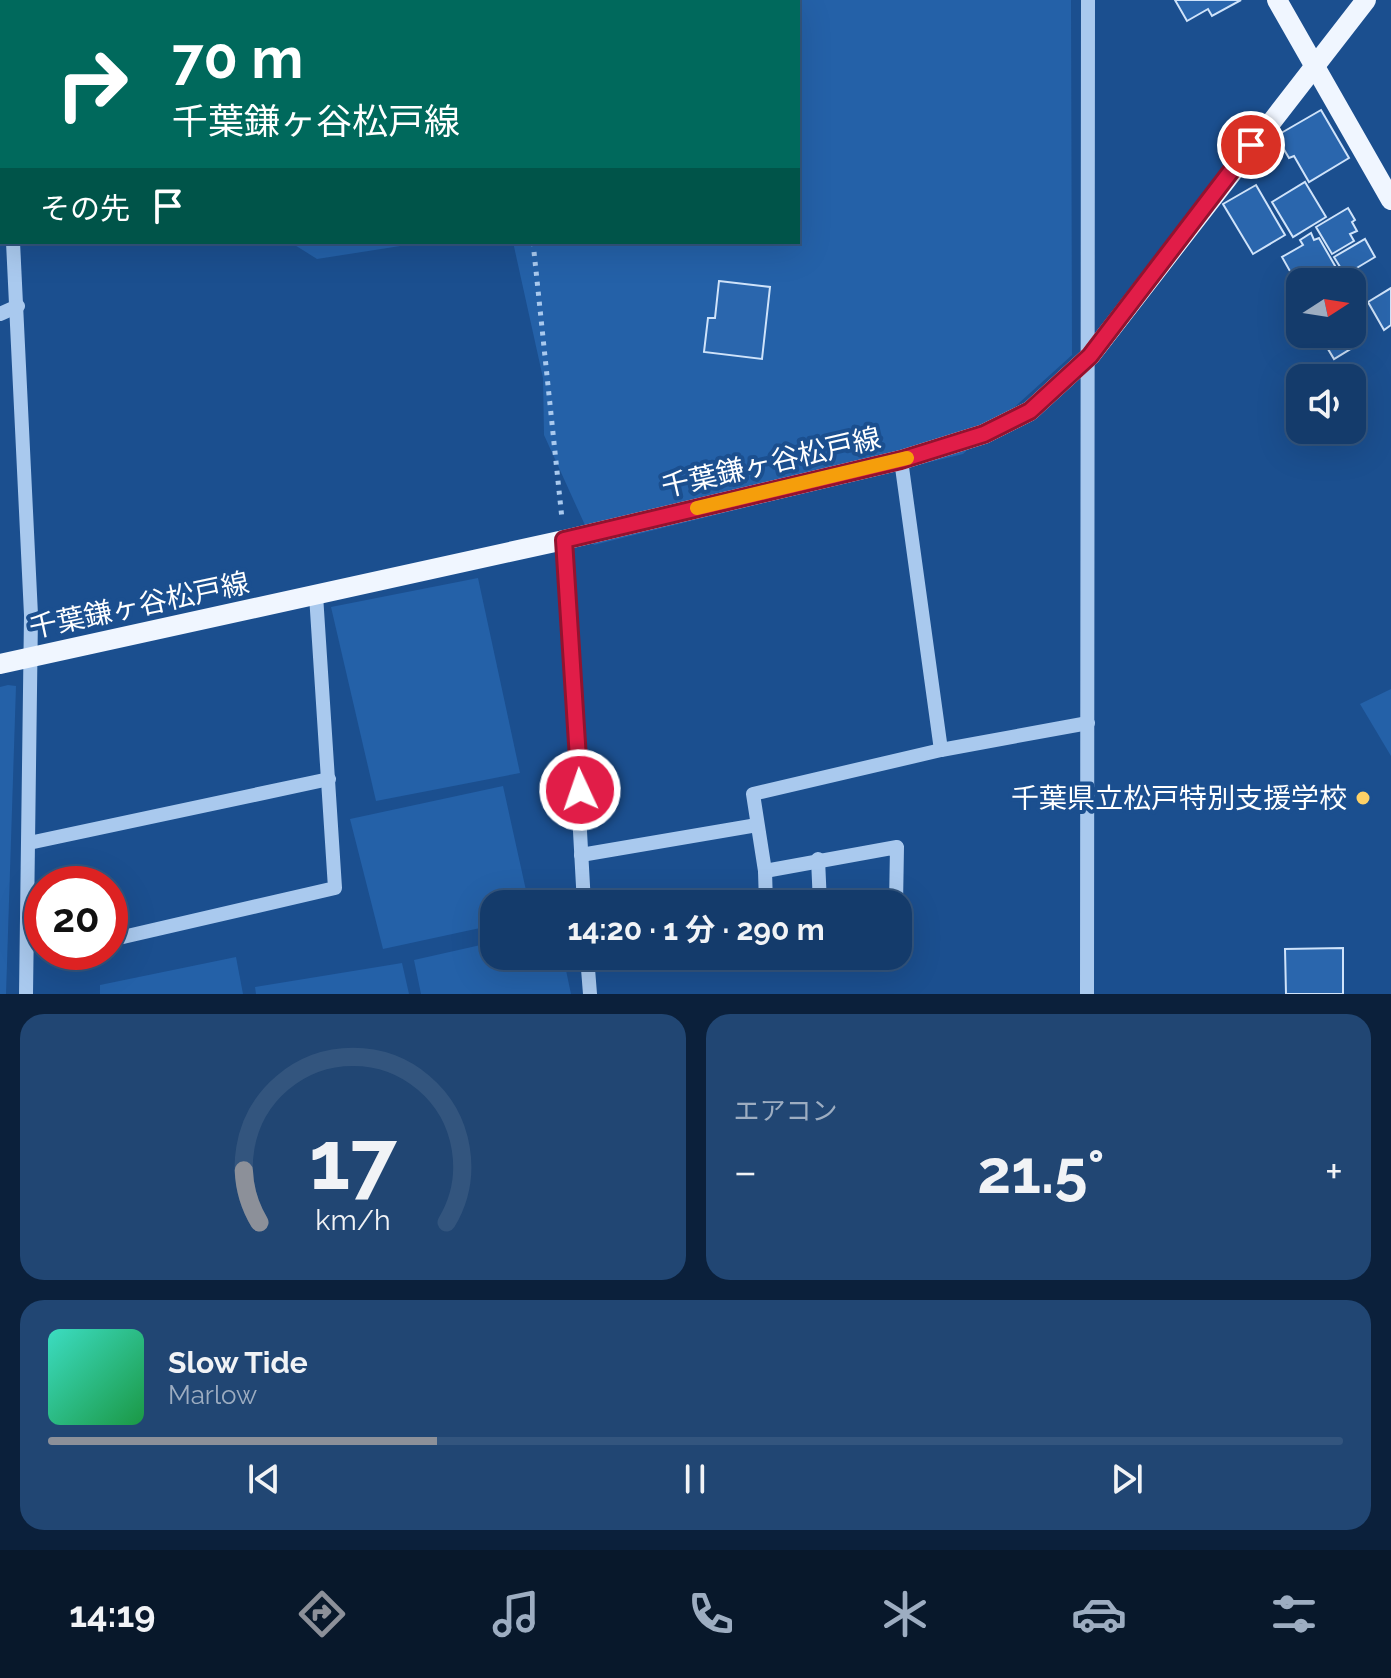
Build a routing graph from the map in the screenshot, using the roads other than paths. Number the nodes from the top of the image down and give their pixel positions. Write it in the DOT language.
graph roads {
  1 [pos="1088,0"];
  2 [pos="1277,0"];
  3 [pos="1366,0"];
  4 [pos="1314,65"];
  5 [pos="1391,200"];
  6 [pos="13,244"];
  7 [pos="18,306"];
  8 [pos="0,314"];
  9 [pos="1090,356"];
  10 [pos="901,460"];
  11 [pos="564,540"];
  12 [pos="316,595"];
  13 [pos="32,656"];
  14 [pos="0,664"];
  15 [pos="1088,723"];
  16 [pos="941,750"];
  17 [pos="329,779"];
  18 [pos="757,825"];
  19 [pos="29,843"];
  20 [pos="581,855"];
  21 [pos="818,859"];
  22 [pos="765,871"];
  23 [pos="583,890"];
  24 [pos="766,890"];
  25 [pos="819,890"];
  26 [pos="896,890"];
  27 [pos="128,936"];
  28 [pos="588,970"];
  29 [pos="26,994"];
  30 [pos="590,994"];
  31 [pos="1087,994"];
  1 -- 9 [label="street"];
  2 -- 4 [label="main road"];
  3 -- 4 [label="main road, 千葉鎌ヶ谷松戸線"];
  4 -- 5 [label="main road"];
  4 -- 9 [label="main road, 千葉鎌ヶ谷松戸線"];
  6 -- 7 [label="street"];
  7 -- 8 [label="street"];
  7 -- 13 [label="street"];
  9 -- 10 [label="main road, 千葉鎌ヶ谷松戸線"];
  9 -- 15 [label="street"];
  10 -- 11 [label="main road, 千葉鎌ヶ谷松戸線"];
  10 -- 16 [label="street"];
  11 -- 12 [label="main road, 千葉鎌ヶ谷松戸線"];
  11 -- 20 [label="street"];
  12 -- 13 [label="main road, 千葉鎌ヶ谷松戸線"];
  12 -- 17 [label="street"];
  13 -- 14 [label="main road, 千葉鎌ヶ谷松戸線"];
  13 -- 19 [label="street"];
  15 -- 16 [label="street"];
  15 -- 31 [label="street"];
  16 -- 18 [label="street"];
  17 -- 19 [label="street"];
  17 -- 27 [label="street"];
  18 -- 20 [label="street"];
  18 -- 22 [label="street"];
  19 -- 29 [label="street"];
  20 -- 23 [label="street"];
  21 -- 22 [label="street"];
  21 -- 25 [label="street"];
  21 -- 26 [label="street"];
  22 -- 24 [label="street"];
  28 -- 30 [label="street"];
}
